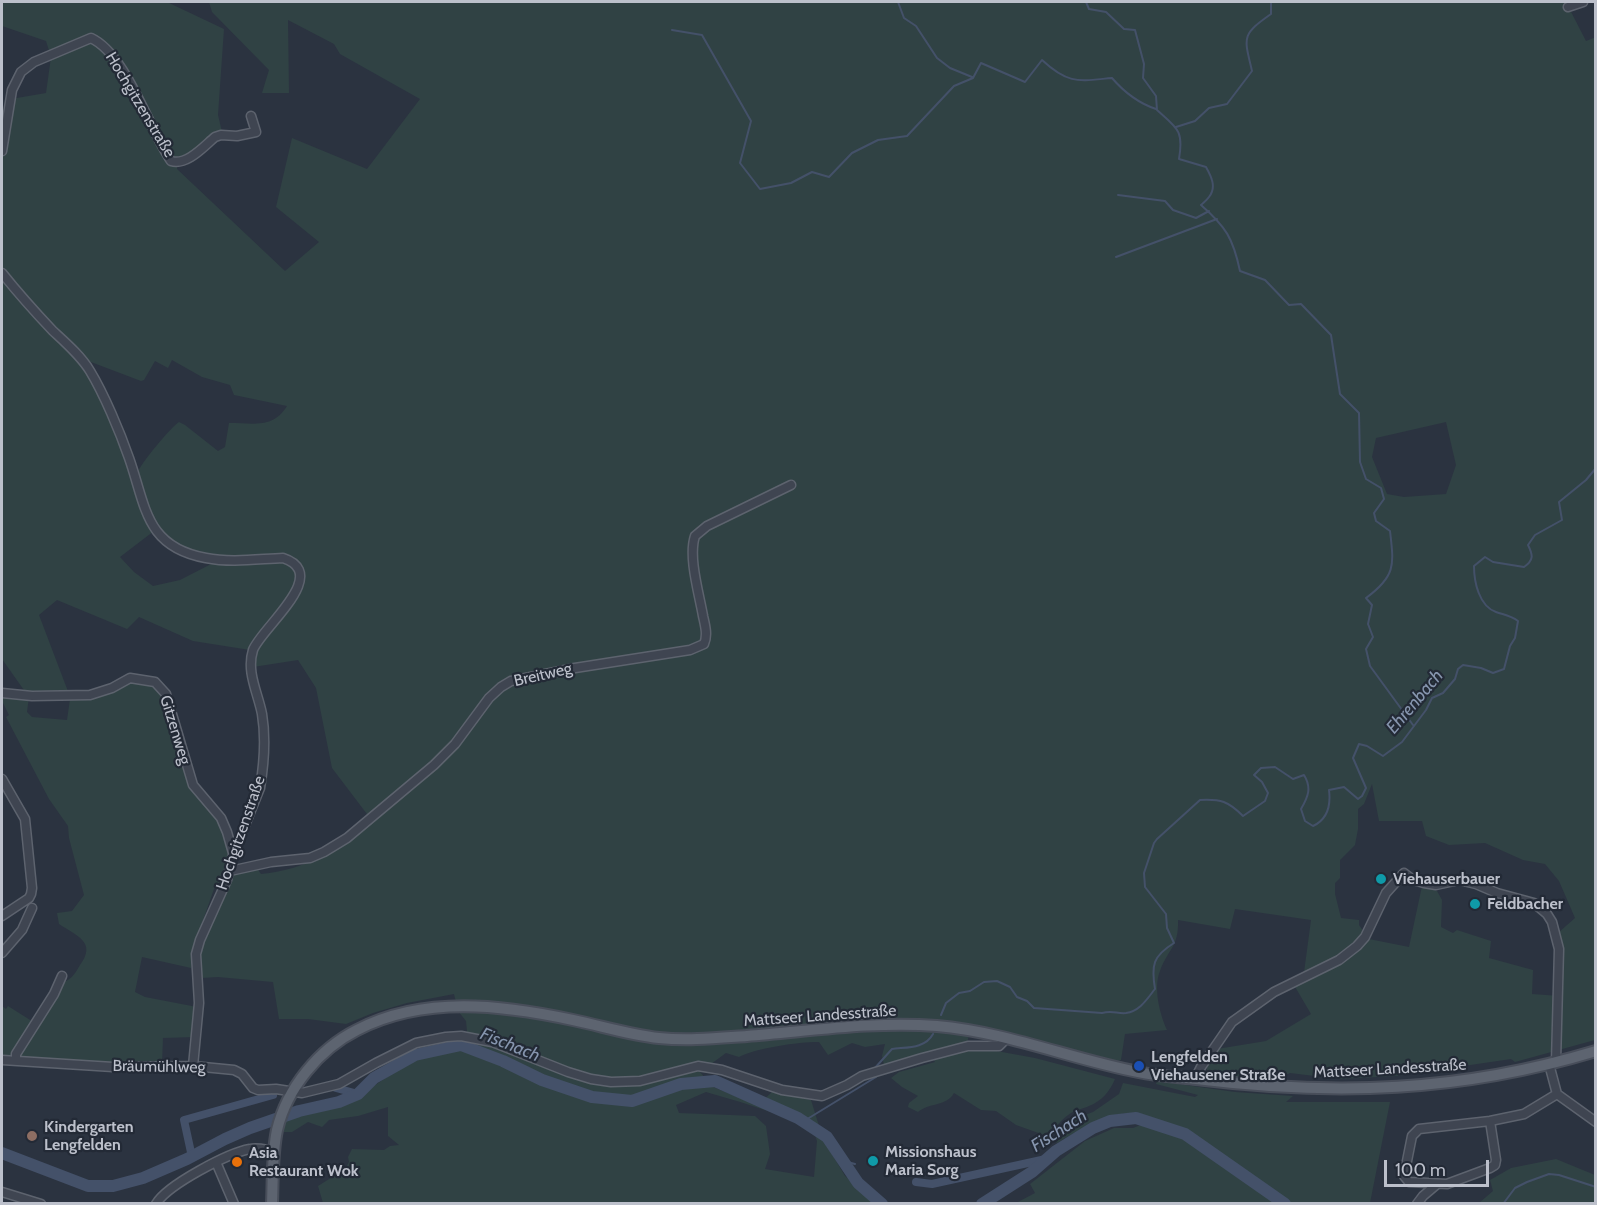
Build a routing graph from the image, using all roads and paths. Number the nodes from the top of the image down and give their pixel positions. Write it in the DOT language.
graph roads {
  1 [pos="1583,2"];
  2 [pos="1568,7"];
  3 [pos="251,116"];
  4 [pos="2,151"];
  5 [pos="2,273"];
  6 [pos="791,485"];
  7 [pos="2,693"];
  8 [pos="2,779"];
  9 [pos="233,855"];
  10 [pos="230,871"];
  11 [pos="32,908"];
  12 [pos="2,916"];
  13 [pos="2,953"];
  14 [pos="62,976"];
  15 [pos="1006,1039"];
  16 [pos="1596,1051"];
  17 [pos="2,1060"];
  18 [pos="16,1061"];
  19 [pos="1553,1063"];
  20 [pos="193,1066"];
  21 [pos="1195,1079"];
  22 [pos="293,1092"];
  23 [pos="1557,1094"];
  24 [pos="1490,1121"];
  25 [pos="1596,1122"];
  26 [pos="273,1151"];
  27 [pos="216,1162"];
  28 [pos="1437,1185"];
  29 [pos="2,1192"];
  30 [pos="41,1203"];
  31 [pos="156,1203"];
  32 [pos="234,1203"];
  33 [pos="272,1203"];
  34 [pos="1417,1203"];
  1 -- 2 [label="street"];
  3 -- 4 [label="street, Hochgitzenstraße"];
  5 -- 9 [label="street, Hochgitzenstraße"];
  6 -- 10 [label="street, Breitweg"];
  7 -- 9 [label="street, Gitzenweg"];
  8 -- 12 [label="street"];
  9 -- 10 [label="street, Hochgitzenstraße"];
  10 -- 20 [label="street, Hochgitzenstraße"];
  11 -- 13 [label="street"];
  14 -- 18 [label="street"];
  15 -- 21 [label="main road, Mattseer Landesstraße"];
  15 -- 22 [label="main road, Mattseer Landesstraße"];
  15 -- 22 [label="street, Bräumühlweg"];
  16 -- 19 [label="main road, Mattseer Landesstraße"];
  17 -- 18 [label="street, Bräumühlweg"];
  18 -- 20 [label="street, Bräumühlweg"];
  19 -- 21 [label="main road, Mattseer Landesstraße"];
  19 -- 21 [label="street"];
  19 -- 23 [label="street"];
  20 -- 22 [label="street, Bräumühlweg"];
  22 -- 26 [label="main road, Mattseer Landesstraße"];
  23 -- 24 [label="street"];
  23 -- 25 [label="street"];
  24 -- 28 [label="street"];
  24 -- 28 [label="street"];
  26 -- 27 [label="street"];
  26 -- 33 [label="main road, Mattseer Landesstraße"];
  27 -- 31 [label="street"];
  27 -- 32 [label="street"];
  28 -- 34 [label="street"];
  29 -- 30 [label="street"];
}
